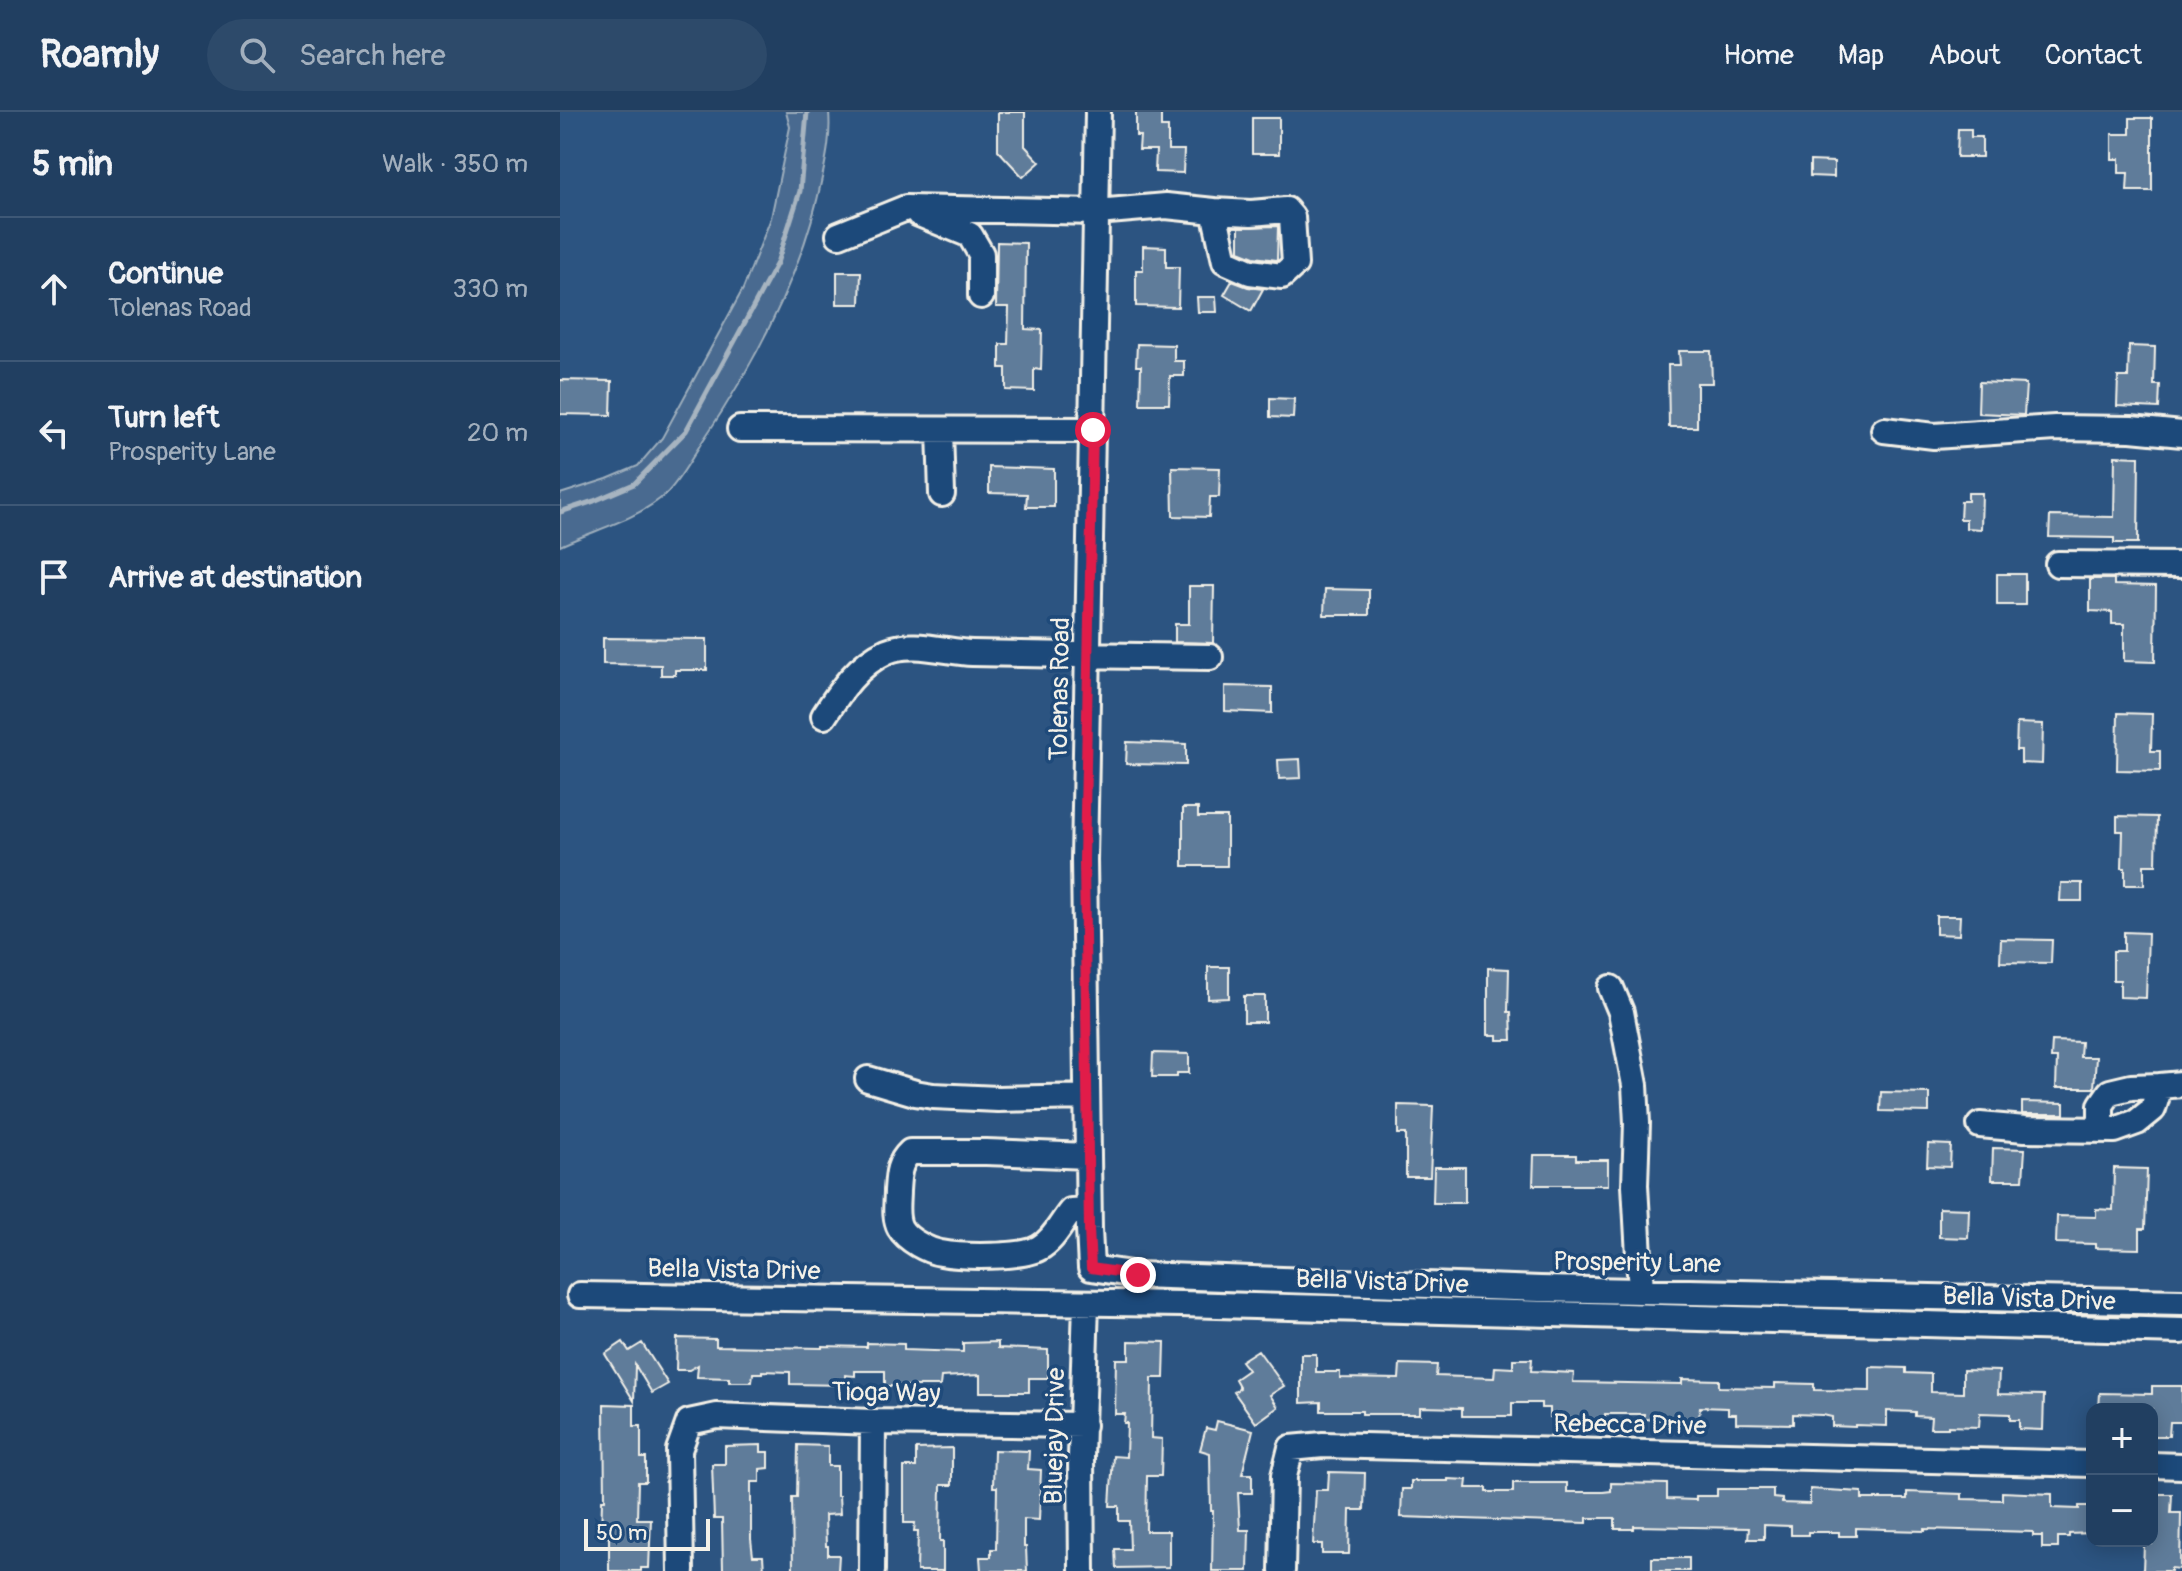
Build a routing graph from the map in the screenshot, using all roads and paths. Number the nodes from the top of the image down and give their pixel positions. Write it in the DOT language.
graph roads {
  1 [pos="1098,112"];
  2 [pos="906,208"];
  3 [pos="1214,211"];
  4 [pos="1097,212"];
  5 [pos="839,235"];
  6 [pos="981,296"];
  7 [pos="740,429"];
  8 [pos="940,430"];
  9 [pos="1093,430"];
  10 [pos="1884,430"];
  11 [pos="2182,434"];
  12 [pos="942,494"];
  13 [pos="2058,564"];
  14 [pos="2182,565"];
  15 [pos="1089,656"];
  16 [pos="1210,657"];
  17 [pos="824,716"];
  18 [pos="1611,988"];
  19 [pos="868,1079"];
  20 [pos="2171,1085"];
  21 [pos="1087,1097"];
  22 [pos="1980,1125"];
  23 [pos="2101,1130"];
  24 [pos="1088,1156"];
  25 [pos="1088,1210"];
  26 [pos="1091,1268"];
  27 [pos="1641,1291"];
  28 [pos="580,1295"];
  29 [pos="2182,1302"];
  30 [pos="1086,1303"];
  31 [pos="2182,1331"];
  32 [pos="873,1422"];
  33 [pos="1083,1425"];
  34 [pos="2086,1464"];
  35 [pos="2158,1465"];
  36 [pos="2182,1466"];
  37 [pos="681,1571"];
  38 [pos="872,1571"];
  39 [pos="1082,1571"];
  40 [pos="1282,1571"];
  1 -- 4 [label="street, Tolenas Road"];
  2 -- 4 [label="street"];
  2 -- 5 [label="street"];
  2 -- 6 [label="street"];
  3 -- 4 [label="street"];
  4 -- 9 [label="street, Tolenas Road"];
  7 -- 8 [label="street"];
  8 -- 9 [label="street"];
  8 -- 12 [label="street"];
  9 -- 15 [label="street, Tolenas Road"];
  10 -- 11 [label="street"];
  13 -- 14 [label="street"];
  15 -- 16 [label="street"];
  15 -- 17 [label="street"];
  15 -- 21 [label="street, Tolenas Road"];
  18 -- 27 [label="street"];
  19 -- 21 [label="street"];
  20 -- 23 [label="street"];
  20 -- 23 [label="street"];
  21 -- 24 [label="street, Tolenas Road"];
  22 -- 23 [label="street"];
  24 -- 25 [label="street, Tolenas Road"];
  24 -- 25 [label="street"];
  25 -- 26 [label="street, Tolenas Road"];
  26 -- 27 [label="street, Prosperity Lane"];
  27 -- 29 [label="street, Prosperity Lane"];
  28 -- 30 [label="street, Bella Vista Drive"];
  30 -- 31 [label="street, Bella Vista Drive"];
  30 -- 33 [label="street, Bluejay Drive"];
  32 -- 33 [label="street, Tioga Way"];
  32 -- 37 [label="street, Tioga Way"];
  32 -- 38 [label="street"];
  33 -- 39 [label="street, Bluejay Drive"];
  34 -- 40 [label="street, Rebecca Drive"];
  35 -- 36 [label="street"];
}
